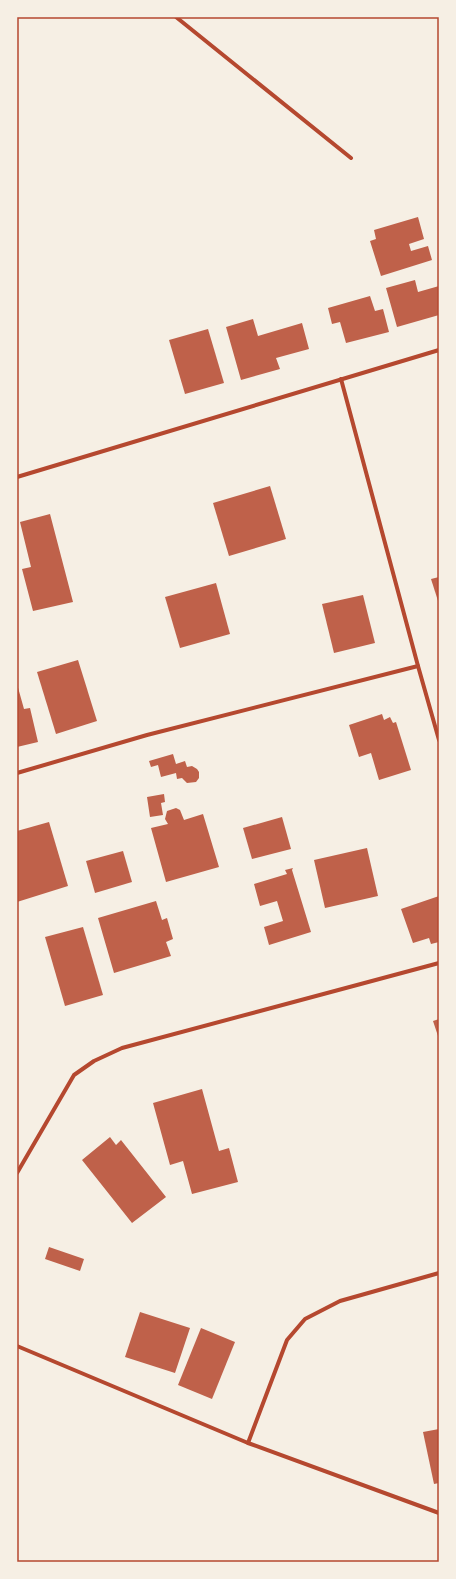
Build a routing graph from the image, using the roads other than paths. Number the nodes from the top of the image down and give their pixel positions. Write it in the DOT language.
graph roads {
  1 [pos="176,17"];
  2 [pos="351,158"];
  3 [pos="439,350"];
  4 [pos="342,379"];
  5 [pos="17,477"];
  6 [pos="418,666"];
  7 [pos="439,740"];
  8 [pos="17,773"];
  9 [pos="439,963"];
  10 [pos="17,1173"];
  11 [pos="439,1273"];
  12 [pos="17,1346"];
  13 [pos="248,1442"];
  14 [pos="439,1513"];
  1 -- 2 [label="street"];
  3 -- 4 [label="street"];
  4 -- 5 [label="street"];
  4 -- 6 [label="street"];
  6 -- 7 [label="street"];
  6 -- 8 [label="street"];
  9 -- 10 [label="street"];
  11 -- 13 [label="street"];
  12 -- 13 [label="street"];
  13 -- 14 [label="street"];
}
